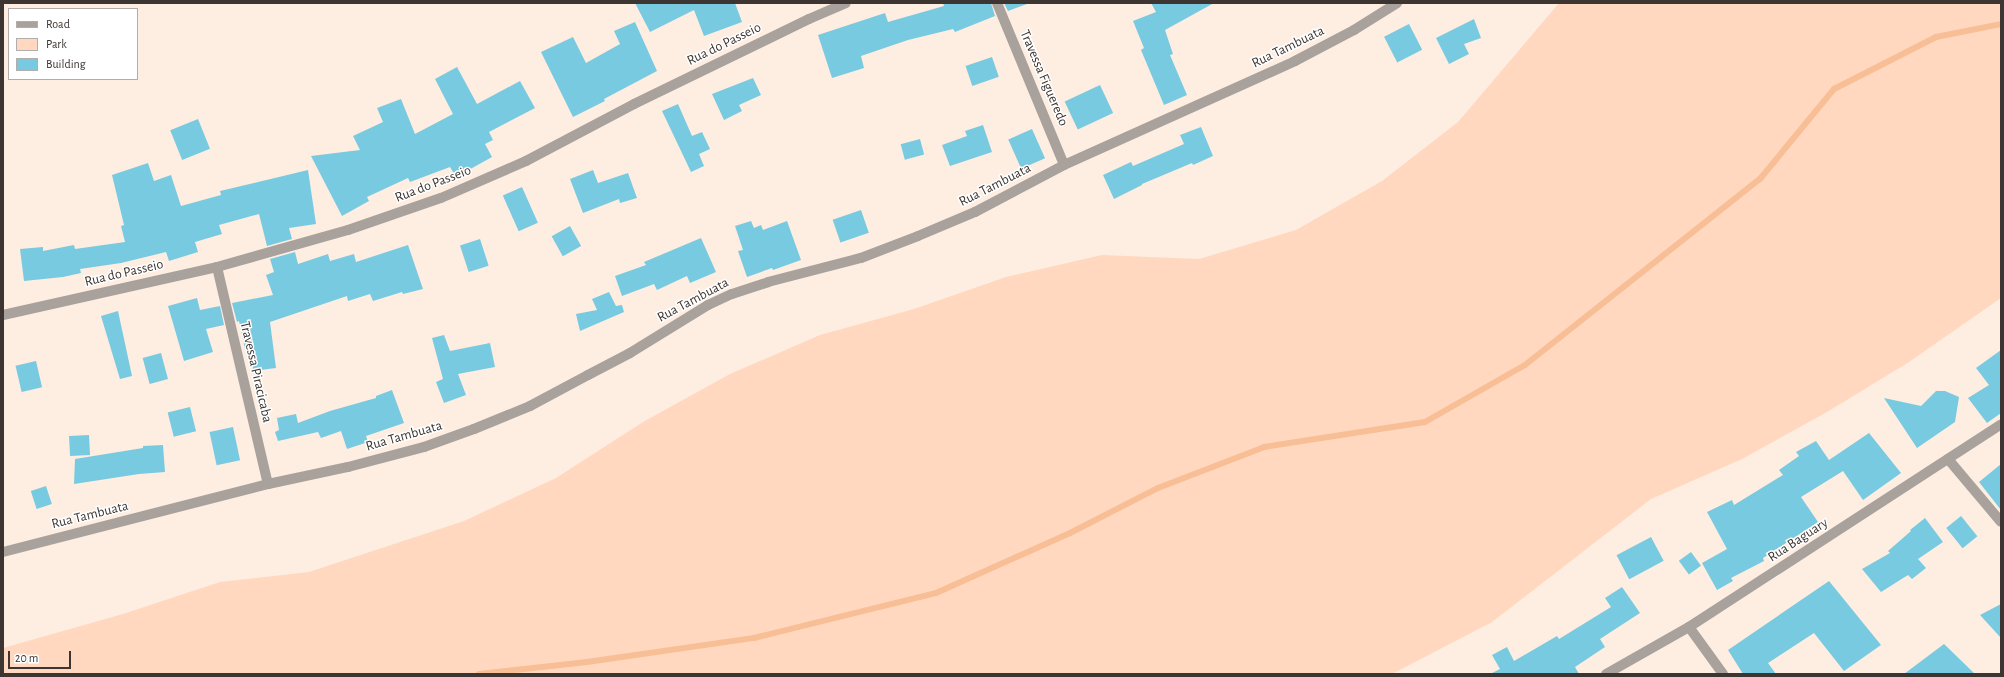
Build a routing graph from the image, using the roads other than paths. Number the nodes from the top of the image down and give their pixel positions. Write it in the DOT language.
graph roads {
  1 [pos="846,3"];
  2 [pos="997,3"];
  3 [pos="1397,3"];
  4 [pos="1064,165"];
  5 [pos="216,266"];
  6 [pos="3,315"];
  7 [pos="2001,424"];
  8 [pos="1948,458"];
  9 [pos="268,484"];
  10 [pos="2001,522"];
  11 [pos="3,552"];
  12 [pos="1689,627"];
  13 [pos="1606,674"];
  14 [pos="1724,674"];
  1 -- 5 [label="street, Rua do Passeio"];
  2 -- 4 [label="street, Travessa Figueredo"];
  3 -- 4 [label="street, Rua Tambuata"];
  4 -- 9 [label="street, Rua Tambuata"];
  5 -- 6 [label="street, Rua do Passeio"];
  5 -- 9 [label="street, Travessa Piracicaba"];
  7 -- 8 [label="street, Rua Baguary"];
  8 -- 10 [label="street"];
  8 -- 12 [label="street, Rua Baguary"];
  9 -- 11 [label="street, Rua Tambuata"];
  12 -- 13 [label="street, Rua Baguary"];
  12 -- 14 [label="street"];
}
